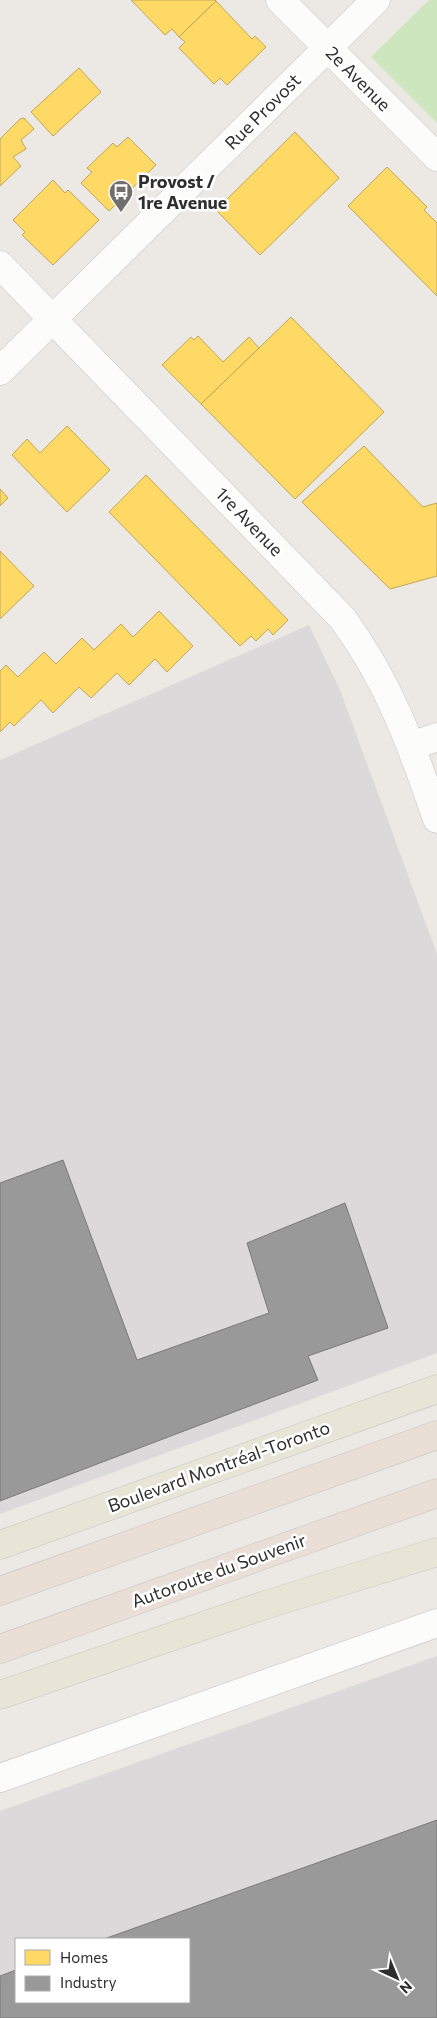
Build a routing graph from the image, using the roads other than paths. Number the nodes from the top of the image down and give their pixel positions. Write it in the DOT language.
graph roads {
  1 [pos="280,0"];
  2 [pos="376,0"];
  3 [pos="328,48"];
  4 [pos="437,157"];
  5 [pos="0,265"];
  6 [pos="53,320"];
  7 [pos="0,371"];
  8 [pos="437,737"];
  9 [pos="411,746"];
  10 [pos="437,819"];
  11 [pos="437,1389"];
  12 [pos="437,1435"];
  13 [pos="437,1493"];
  14 [pos="0,1545"];
  15 [pos="437,1552"];
  16 [pos="0,1591"];
  17 [pos="437,1623"];
  18 [pos="0,1649"];
  19 [pos="0,1695"];
  20 [pos="0,1778"];
  1 -- 3 [label="street, 2e Avenue"];
  2 -- 3 [label="street, Rue Provost"];
  3 -- 4 [label="street, 2e Avenue"];
  3 -- 6 [label="street, Rue Provost"];
  5 -- 6 [label="street, 1re Avenue"];
  6 -- 7 [label="street, Rue Provost"];
  6 -- 9 [label="street, 1re Avenue"];
  8 -- 9 [label="street"];
  9 -- 10 [label="street, 1re Avenue"];
  11 -- 14 [label="main road, Boulevard Montréal-Toronto"];
  12 -- 16 [label="highway"];
  13 -- 18 [label="highway, Autoroute du Souvenir"];
  15 -- 19 [label="main road"];
  17 -- 20 [label="street"];
}
